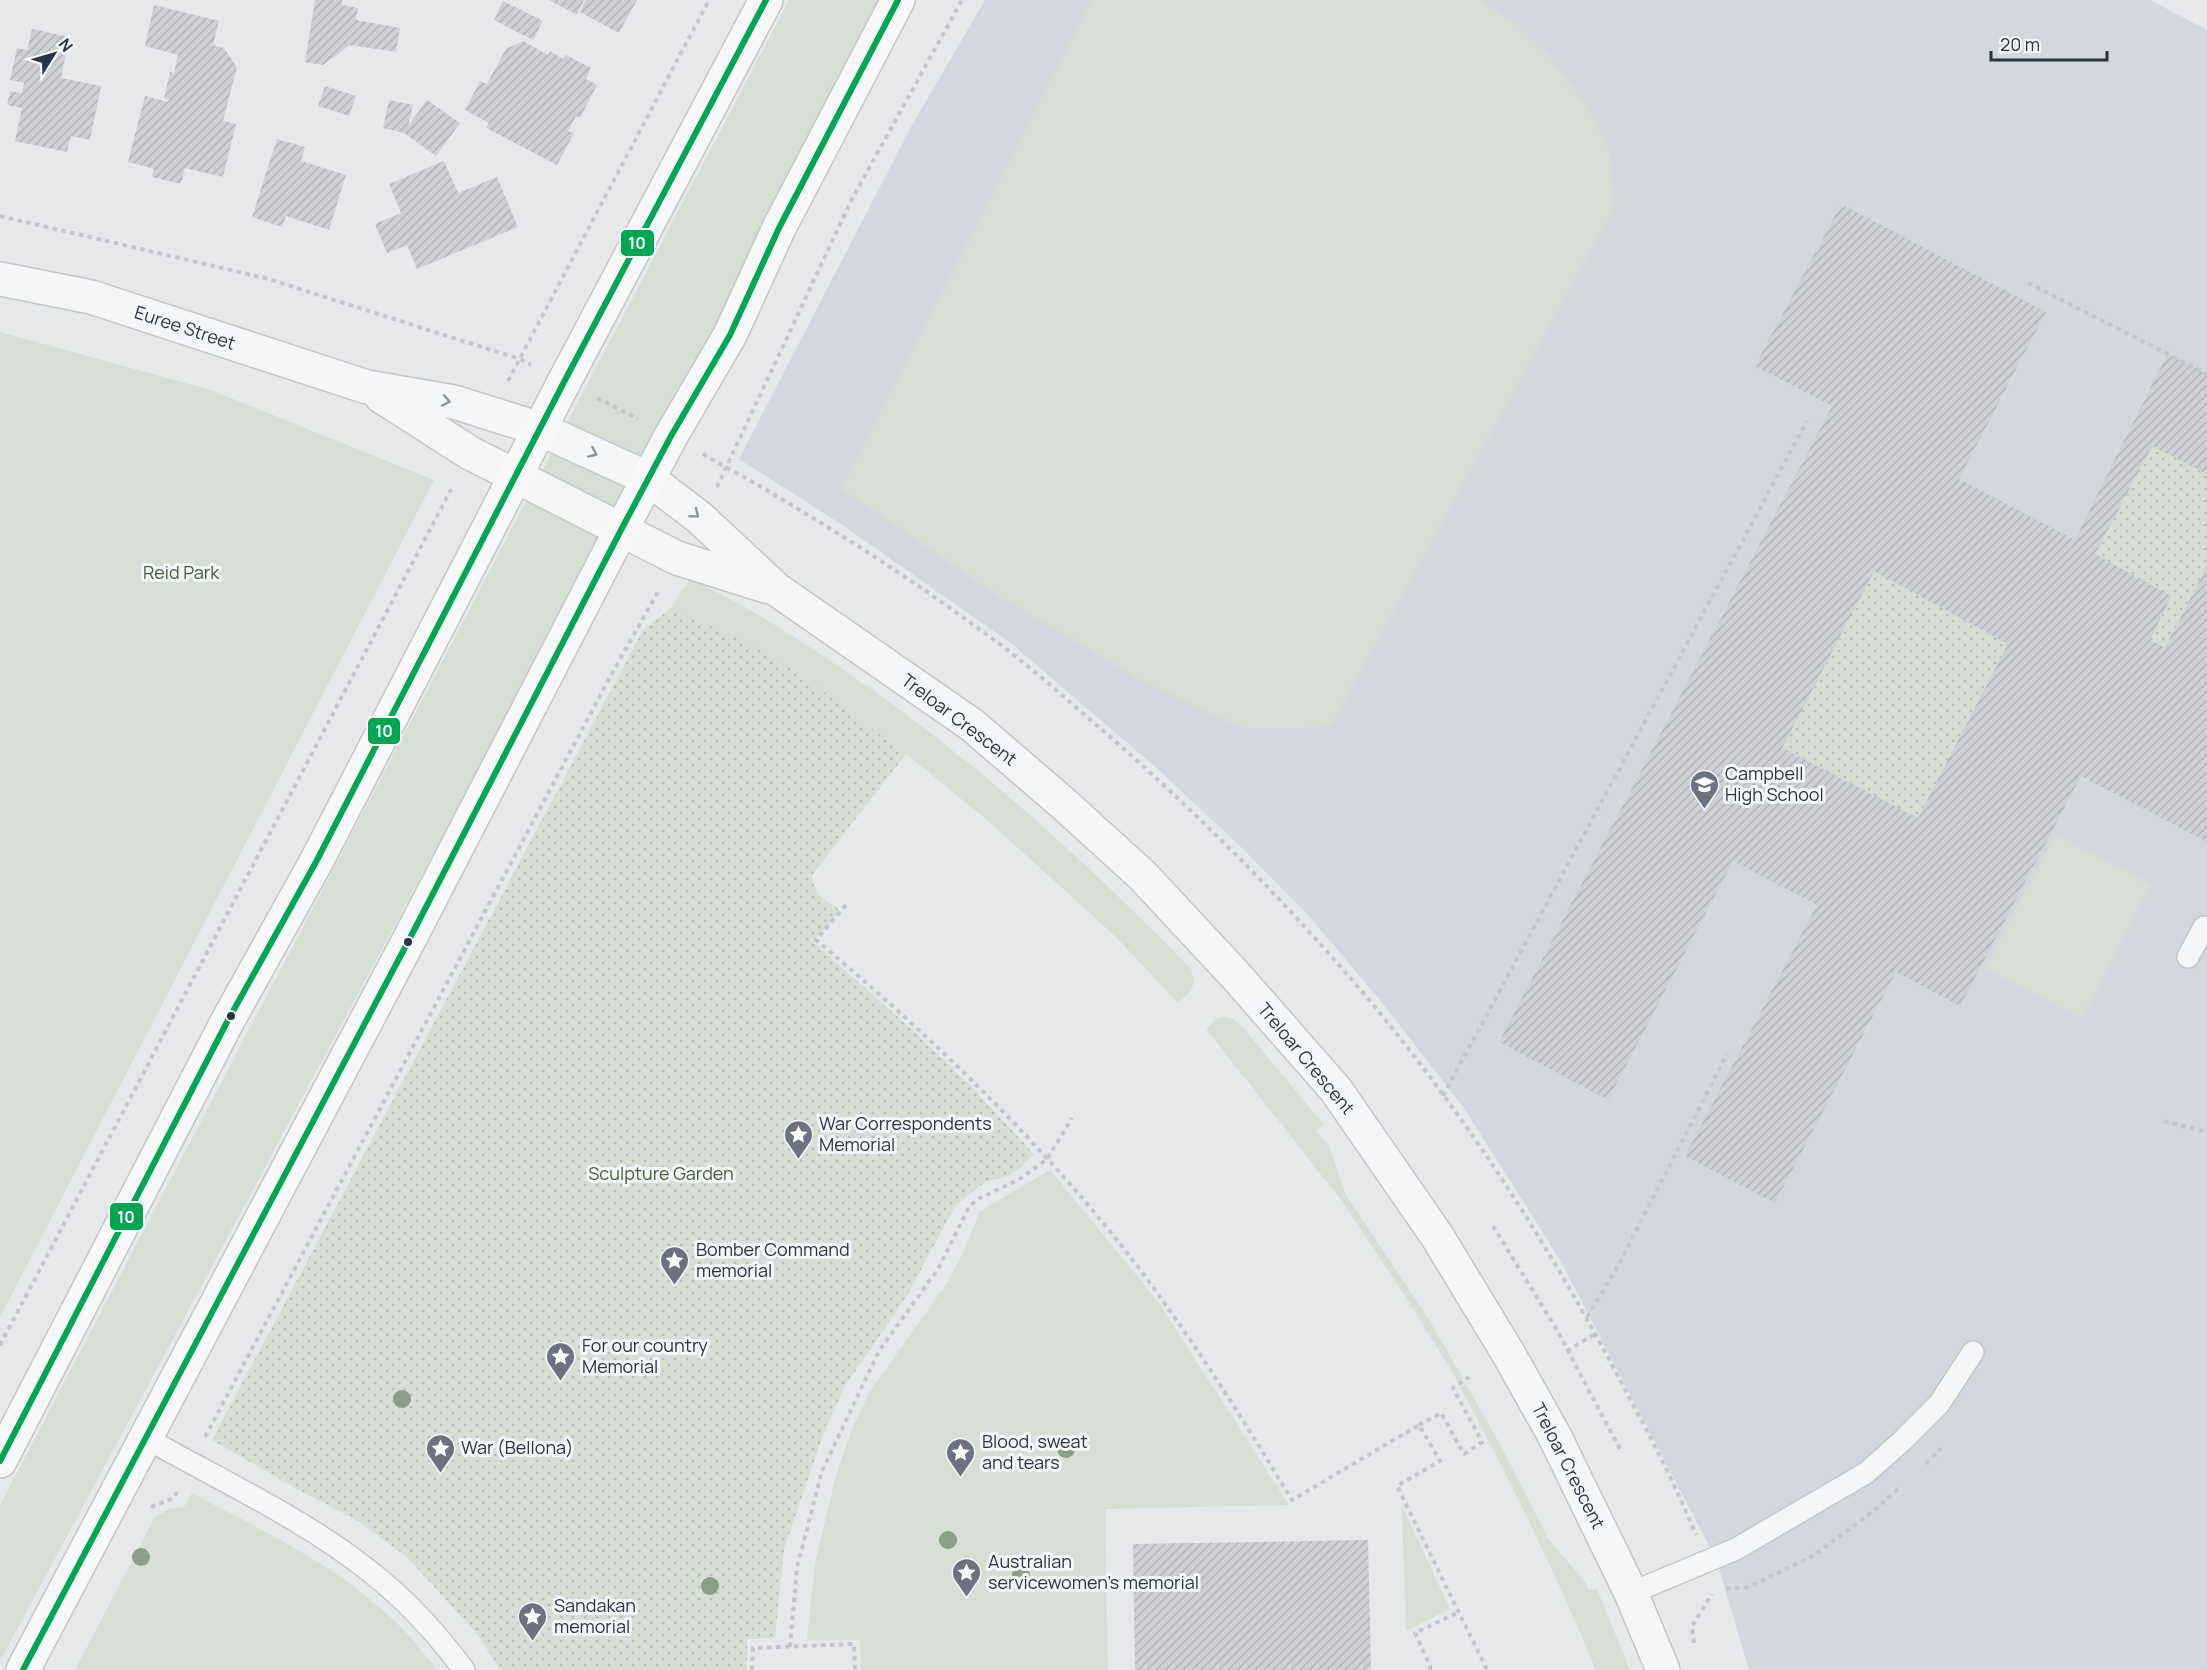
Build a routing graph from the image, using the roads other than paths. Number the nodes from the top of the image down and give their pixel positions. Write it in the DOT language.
graph roads {
  1 [pos="766,0"];
  2 [pos="898,0"];
  3 [pos="0,279"];
  4 [pos="367,387"];
  5 [pos="540,429"];
  6 [pos="516,475"];
  7 [pos="649,479"];
  8 [pos="621,530"];
  9 [pos="776,589"];
  10 [pos="2204,927"];
  11 [pos="2188,957"];
  12 [pos="1973,1352"];
  13 [pos="146,1438"];
  14 [pos="0,1461"];
  15 [pos="1632,1593"];
  16 [pos="22,1670"];
  17 [pos="464,1670"];
  18 [pos="1663,1670"];
  1 -- 5 [label="main road"];
  2 -- 7 [label="main road"];
  3 -- 4 [label="street, Euree Street"];
  4 -- 5 [label="street, Euree Street, one-way"];
  4 -- 6 [label="street, Euree Street"];
  5 -- 6 [label="main road"];
  5 -- 7 [label="street, Euree Street, one-way"];
  6 -- 8 [label="street, Euree Street"];
  6 -- 14 [label="main road"];
  7 -- 8 [label="main road"];
  7 -- 9 [label="street, Treloar Crescent, one-way"];
  8 -- 9 [label="street, Treloar Crescent"];
  8 -- 13 [label="main road"];
  9 -- 15 [label="street, Treloar Crescent"];
  10 -- 11 [label="lane"];
  12 -- 15 [label="lane"];
  13 -- 16 [label="main road"];
  13 -- 17 [label="lane"];
  15 -- 18 [label="street, Treloar Crescent"];
}
